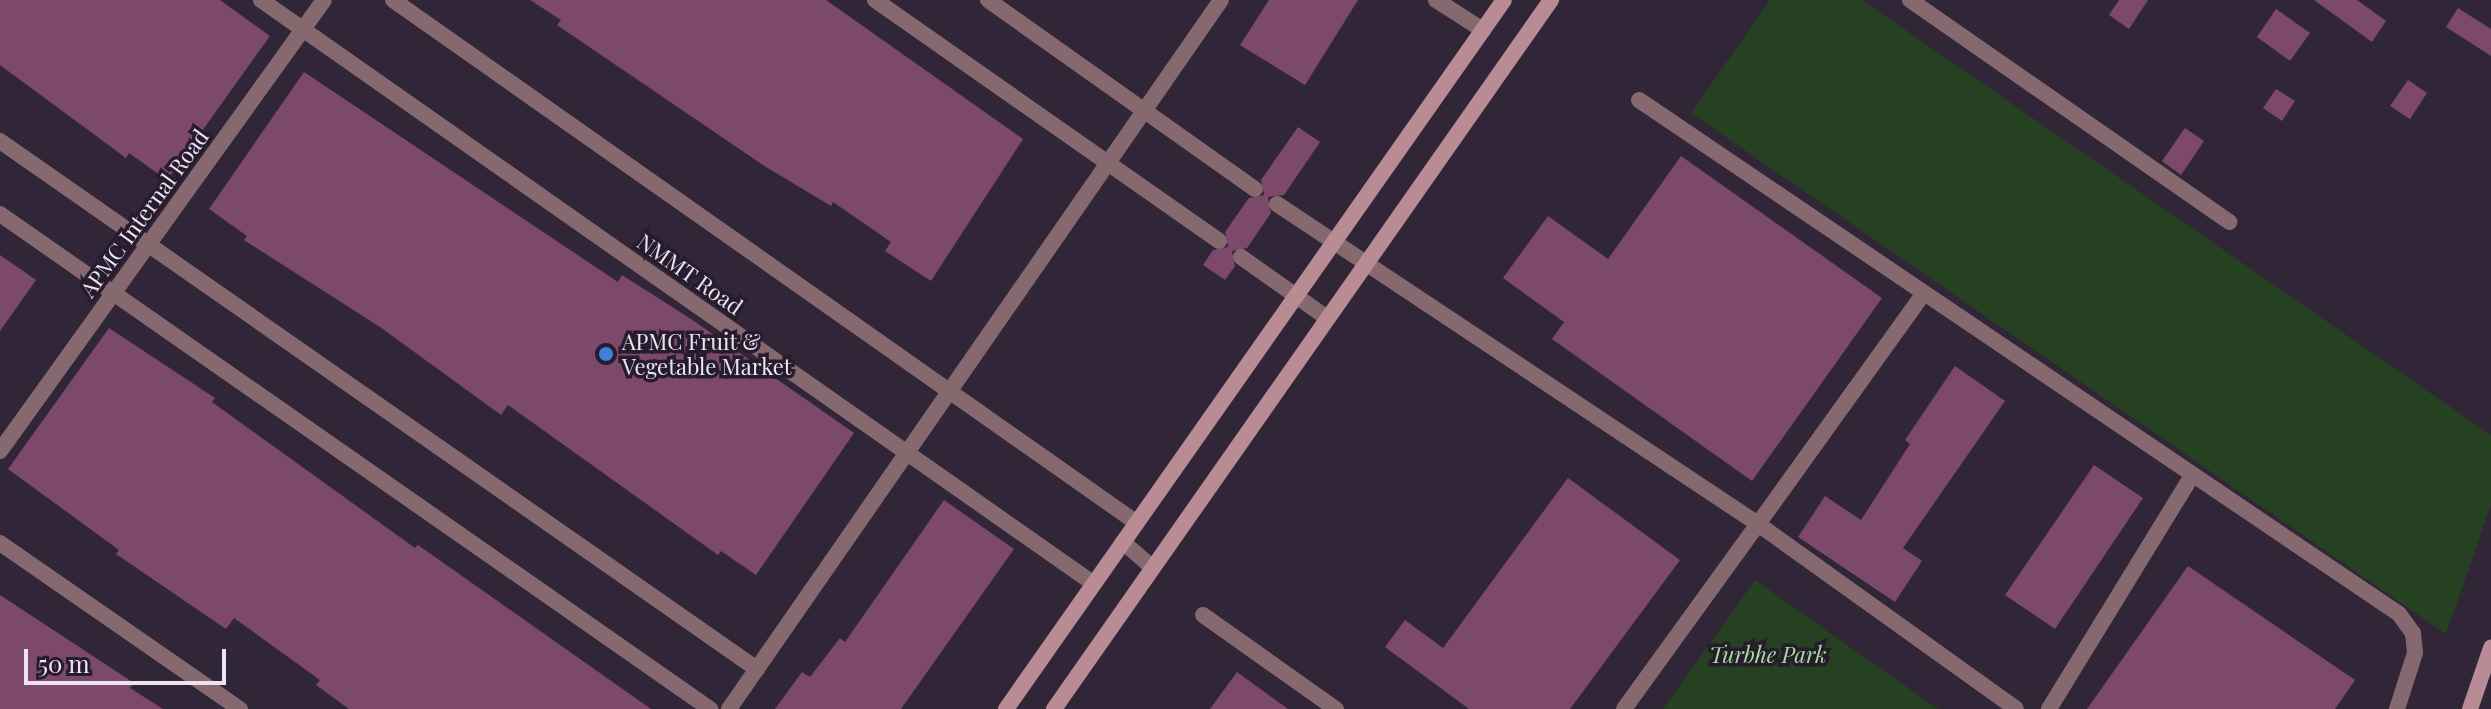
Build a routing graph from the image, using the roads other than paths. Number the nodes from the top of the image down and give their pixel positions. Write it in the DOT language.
graph roads {
  1 [pos="261,0"];
  2 [pos="324,0"];
  3 [pos="393,0"];
  4 [pos="875,0"];
  5 [pos="988,0"];
  6 [pos="1221,0"];
  7 [pos="1436,0"];
  8 [pos="1504,0"];
  9 [pos="1551,0"];
  10 [pos="1910,0"];
  11 [pos="303,29"];
  12 [pos="1483,30"];
  13 [pos="1639,100"];
  14 [pos="1144,110"];
  15 [pos="0,141"];
  16 [pos="1108,163"];
  17 [pos="1255,189"];
  18 [pos="1277,204"];
  19 [pos="0,214"];
  20 [pos="2230,222"];
  21 [pos="1219,241"];
  22 [pos="1334,243"];
  23 [pos="148,245"];
  24 [pos="1241,257"];
  25 [pos="1365,265"];
  26 [pos="1924,293"];
  27 [pos="113,294"];
  28 [pos="1296,296"];
  29 [pos="1327,318"];
  30 [pos="950,391"];
  31 [pos="0,451"];
  32 [pos="907,452"];
  33 [pos="2192,476"];
  34 [pos="1137,523"];
  35 [pos="1758,524"];
  36 [pos="1123,542"];
  37 [pos="0,543"];
  38 [pos="1152,567"];
  39 [pos="1094,584"];
  40 [pos="1203,615"];
  41 [pos="2491,648"];
  42 [pos="757,669"];
  43 [pos="240,709"];
  44 [pos="710,709"];
  45 [pos="729,709"];
  46 [pos="1006,709"];
  47 [pos="1054,709"];
  48 [pos="1336,709"];
  49 [pos="1624,709"];
  50 [pos="2016,709"];
  51 [pos="2049,709"];
  52 [pos="2397,709"];
  53 [pos="2470,709"];
  1 -- 11 [label="street, NMMT Road"];
  2 -- 11 [label="street, APMC Internal Road"];
  3 -- 30 [label="street"];
  4 -- 16 [label="street"];
  5 -- 14 [label="street"];
  6 -- 14 [label="street"];
  7 -- 12 [label="street"];
  8 -- 12 [label="street"];
  9 -- 25 [label="street"];
  10 -- 20 [label="street"];
  11 -- 23 [label="street, APMC Internal Road"];
  11 -- 32 [label="street, NMMT Road"];
  12 -- 22 [label="street"];
  13 -- 26 [label="street"];
  14 -- 16 [label="street"];
  14 -- 17 [label="street"];
  15 -- 23 [label="street"];
  16 -- 21 [label="street"];
  16 -- 30 [label="street"];
  18 -- 22 [label="street"];
  19 -- 27 [label="street"];
  22 -- 25 [label="street"];
  22 -- 28 [label="street"];
  23 -- 27 [label="street, APMC Internal Road"];
  23 -- 42 [label="street"];
  24 -- 28 [label="street"];
  25 -- 29 [label="street"];
  25 -- 35 [label="street"];
  26 -- 33 [label="street"];
  26 -- 35 [label="street"];
  27 -- 31 [label="street, APMC Internal Road"];
  27 -- 44 [label="street"];
  28 -- 29 [label="street"];
  28 -- 34 [label="street"];
  29 -- 38 [label="street"];
  30 -- 32 [label="street"];
  30 -- 34 [label="street"];
  32 -- 39 [label="street, NMMT Road"];
  32 -- 42 [label="street"];
  33 -- 51 [label="street"];
  33 -- 52 [label="street"];
  34 -- 36 [label="street"];
  35 -- 49 [label="street"];
  35 -- 50 [label="street"];
  36 -- 38 [label="street"];
  36 -- 39 [label="street"];
  37 -- 43 [label="street"];
  38 -- 47 [label="street"];
  39 -- 46 [label="street"];
  40 -- 48 [label="street"];
  41 -- 53 [label="street"];
  42 -- 45 [label="street"];
}
